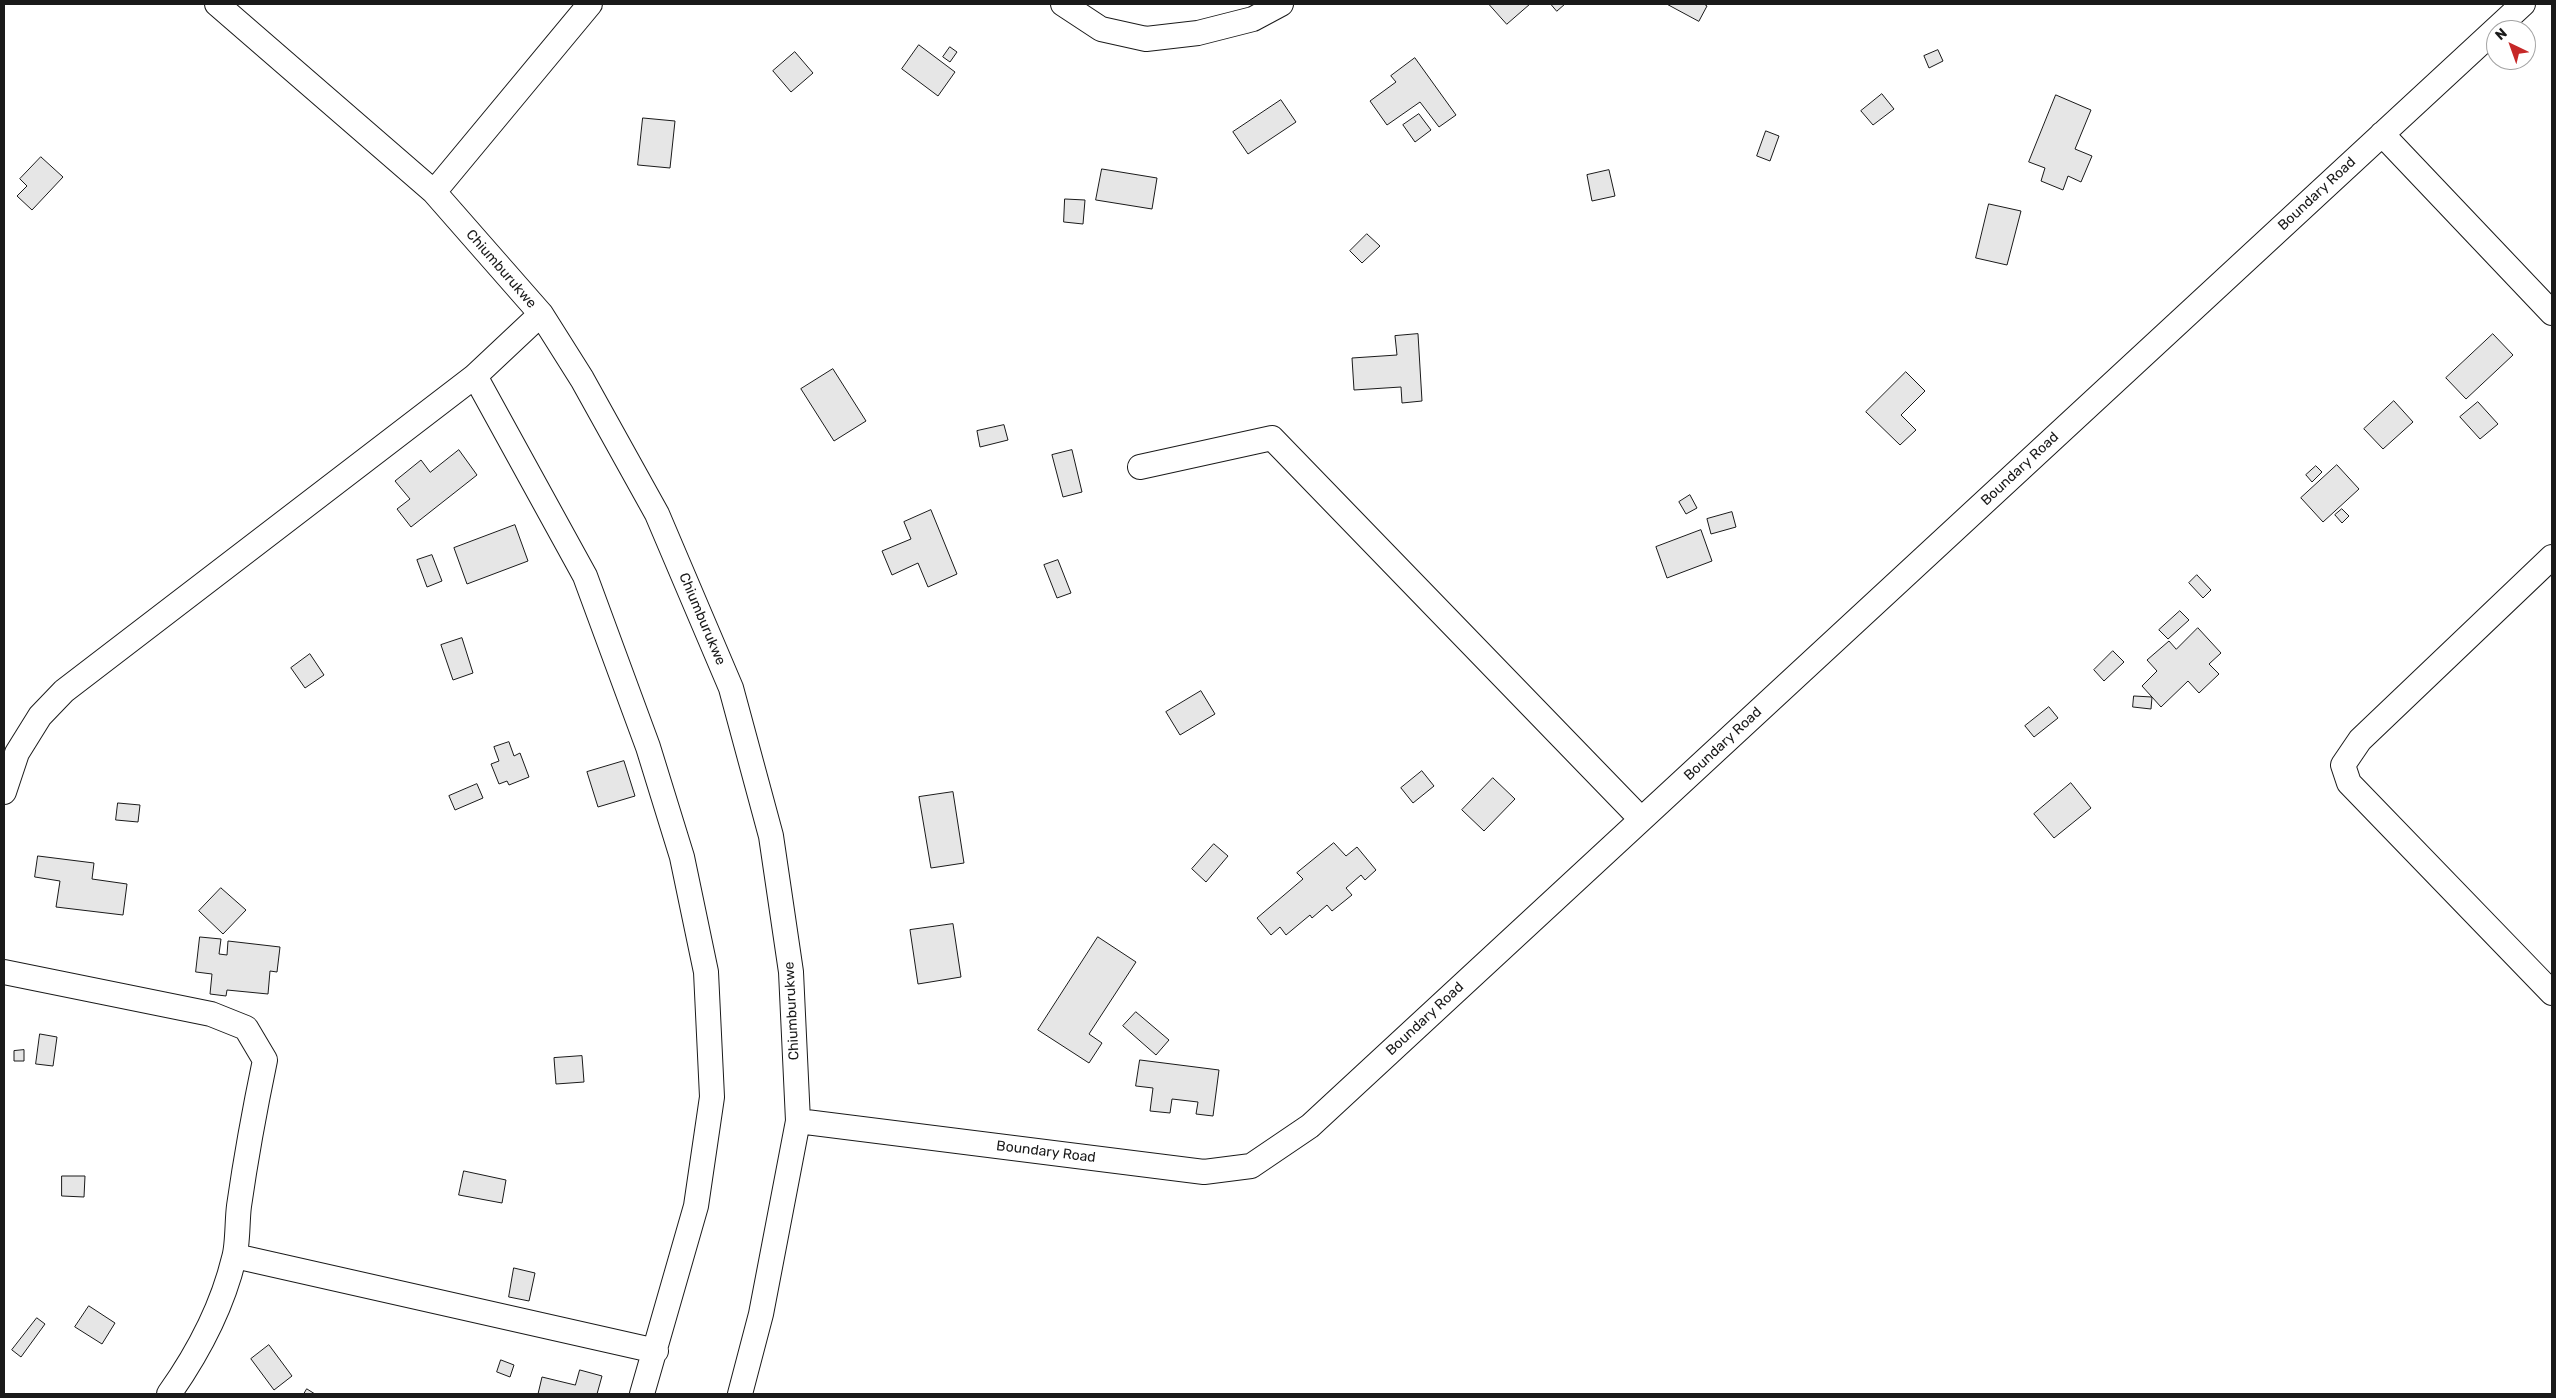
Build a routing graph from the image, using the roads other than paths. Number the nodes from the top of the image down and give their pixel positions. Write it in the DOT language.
graph roads {
  1 [pos="217,4"];
  2 [pos="590,4"];
  3 [pos="1063,4"];
  4 [pos="1282,4"];
  5 [pos="2523,4"];
  6 [pos="2382,134"];
  7 [pos="434,192"];
  8 [pos="2552,313"];
  9 [pos="541,314"];
  10 [pos="475,376"];
  11 [pos="1140,467"];
  12 [pos="2552,557"];
  13 [pos="4,792"];
  14 [pos="1641,820"];
  15 [pos="4,972"];
  16 [pos="2552,993"];
  17 [pos="798,1121"];
  18 [pos="235,1256"];
  19 [pos="656,1351"];
  20 [pos="169,1394"];
  21 [pos="642,1394"];
  22 [pos="740,1394"];
  1 -- 7 [label="street, Chiumburukwe"];
  2 -- 7 [label="street"];
  3 -- 4 [label="street"];
  5 -- 6 [label="street, Boundary Road"];
  6 -- 8 [label="street"];
  6 -- 14 [label="street, Boundary Road"];
  7 -- 9 [label="street, Chiumburukwe"];
  9 -- 10 [label="street"];
  9 -- 17 [label="street, Chiumburukwe"];
  10 -- 13 [label="street"];
  10 -- 19 [label="street"];
  11 -- 14 [label="street"];
  12 -- 16 [label="street"];
  14 -- 17 [label="street, Boundary Road"];
  15 -- 18 [label="street"];
  17 -- 22 [label="street, Chiumburukwe"];
  18 -- 19 [label="street"];
  18 -- 20 [label="street"];
  19 -- 21 [label="street"];
}
